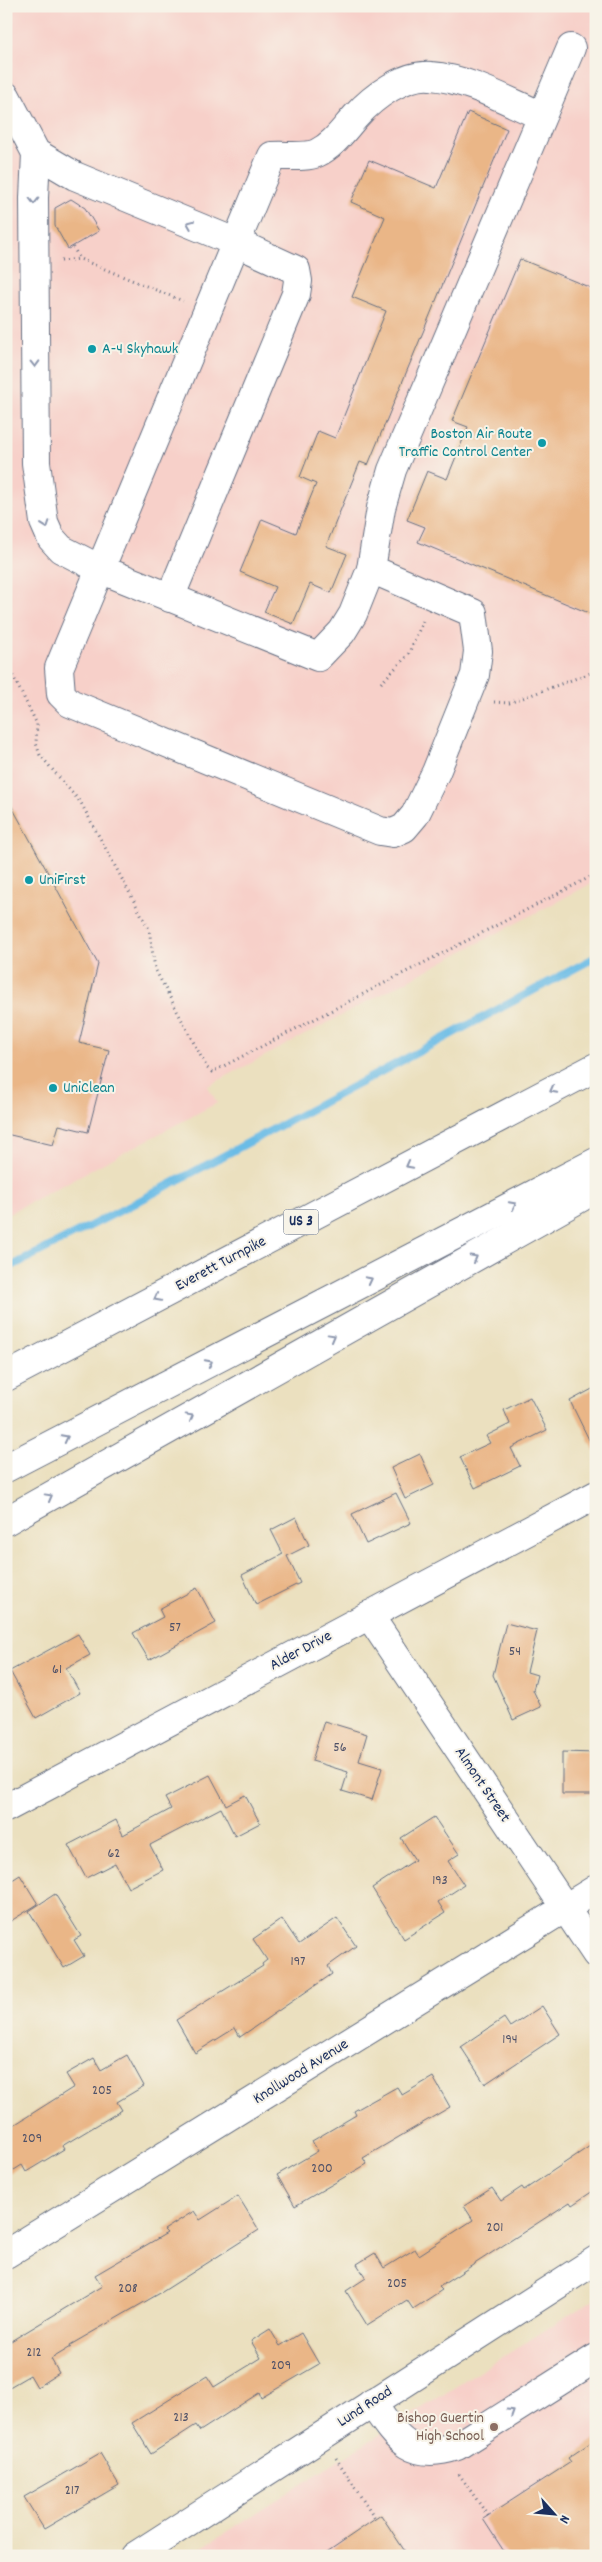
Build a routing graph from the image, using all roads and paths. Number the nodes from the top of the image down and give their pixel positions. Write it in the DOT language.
graph roads {
  1 [pos="571,48"];
  2 [pos="6,96"];
  3 [pos="542,116"];
  4 [pos="36,153"];
  5 [pos="235,242"];
  6 [pos="73,247"];
  7 [pos="80,259"];
  8 [pos="58,261"];
  9 [pos="171,296"];
  10 [pos="100,569"];
  11 [pos="371,569"];
  12 [pos="170,598"];
  13 [pos="426,613"];
  14 [pos="6,662"];
  15 [pos="596,671"];
  16 [pos="381,683"];
  17 [pos="467,694"];
  18 [pos="596,874"];
  19 [pos="596,1067"];
  20 [pos="596,1162"];
  21 [pos="596,1189"];
  22 [pos="6,1377"];
  23 [pos="6,1468"];
  24 [pos="596,1494"];
  25 [pos="6,1520"];
  26 [pos="368,1615"];
  27 [pos="6,1808"];
  28 [pos="596,1888"];
  29 [pos="565,1908"];
  30 [pos="596,1954"];
  31 [pos="6,2254"];
  32 [pos="596,2260"];
  33 [pos="596,2358"];
  34 [pos="372,2403"];
  35 [pos="336,2457"];
  36 [pos="456,2469"];
  37 [pos="488,2516"];
  38 [pos="375,2519"];
  39 [pos="135,2556"];
  1 -- 3 [label="main road"];
  2 -- 4 [label="main road"];
  3 -- 5 [label="main road"];
  3 -- 11 [label="main road"];
  5 -- 4 [label="main road, one-way"];
  4 -- 10 [label="main road, one-way"];
  5 -- 10 [label="main road"];
  5 -- 12 [label="main road"];
  6 -- 7 [label="path"];
  7 -- 8 [label="path"];
  7 -- 9 [label="path"];
  10 -- 12 [label="main road"];
  10 -- 17 [label="main road"];
  11 -- 12 [label="main road"];
  11 -- 17 [label="main road"];
  13 -- 16 [label="path"];
  14 -- 18 [label="path"];
  15 -- 17 [label="path"];
  19 -- 22 [label="main road, Everett Turnpike / US 3, one-way"];
  23 -- 20 [label="main road, one-way"];
  25 -- 21 [label="main road, one-way"];
  24 -- 26 [label="main road, Alder Drive"];
  26 -- 27 [label="main road, Alder Drive"];
  26 -- 29 [label="main road, Almont Street"];
  28 -- 29 [label="main road, Knollwood Avenue"];
  29 -- 30 [label="main road, Almont Street"];
  29 -- 31 [label="main road, Knollwood Avenue"];
  32 -- 34 [label="main road, Lund Road"];
  34 -- 33 [label="main road, one-way"];
  34 -- 39 [label="main road, Lund Road"];
  35 -- 38 [label="path"];
  36 -- 37 [label="path"];
}
